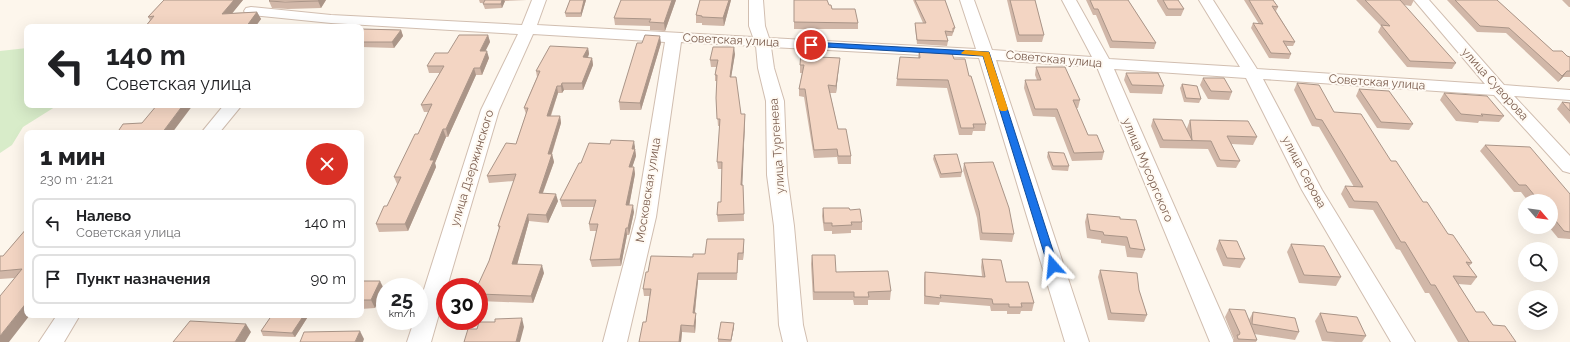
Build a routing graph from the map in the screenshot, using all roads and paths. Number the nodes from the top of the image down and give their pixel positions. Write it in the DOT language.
graph roads {
  1 [pos="539,0"];
  2 [pos="756,0"];
  3 [pos="967,0"];
  4 [pos="1068,0"];
  5 [pos="1206,0"];
  6 [pos="1421,0"];
  7 [pos="251,11"];
  8 [pos="295,22"];
  9 [pos="362,24"];
  10 [pos="364,24"];
  11 [pos="528,29"];
  12 [pos="674,37"];
  13 [pos="763,42"];
  14 [pos="986,54"];
  15 [pos="1103,64"];
  16 [pos="1252,74"];
  17 [pos="1500,90"];
  18 [pos="1570,95"];
  19 [pos="231,108"];
  20 [pos="212,130"];
  21 [pos="1570,167"];
  22 [pos="67,318"];
  23 [pos="51,342"];
  24 [pos="419,342"];
  25 [pos="615,342"];
  26 [pos="796,342"];
  27 [pos="1077,342"];
  28 [pos="1222,342"];
  29 [pos="1403,342"];
  1 -- 11 [label="street, улица Дзержинского"];
  2 -- 13 [label="street, улица Тургенева"];
  3 -- 14 [label="street"];
  4 -- 15 [label="street, улица Мусоргского"];
  5 -- 16 [label="street, улица Серова"];
  6 -- 17 [label="street, улица Суворова"];
  7 -- 8 [label="street, Советская улица"];
  8 -- 9 [label="street, Советская улица"];
  10 -- 11 [label="street, Советская улица"];
  11 -- 12 [label="street, Советская улица"];
  11 -- 24 [label="street, улица Дзержинского"];
  12 -- 13 [label="street, Советская улица"];
  12 -- 25 [label="street, Московская улица"];
  13 -- 14 [label="street, Советская улица"];
  13 -- 26 [label="street, улица Тургенева"];
  14 -- 15 [label="street, Советская улица"];
  14 -- 27 [label="street"];
  15 -- 16 [label="street, Советская улица"];
  15 -- 28 [label="street, улица Мусоргского"];
  16 -- 17 [label="street, Советская улица"];
  16 -- 29 [label="street, улица Серова"];
  17 -- 18 [label="street, Советская улица"];
  17 -- 21 [label="street, улица Суворова"];
  19 -- 20 [label="street"];
  22 -- 23 [label="street"];
}
